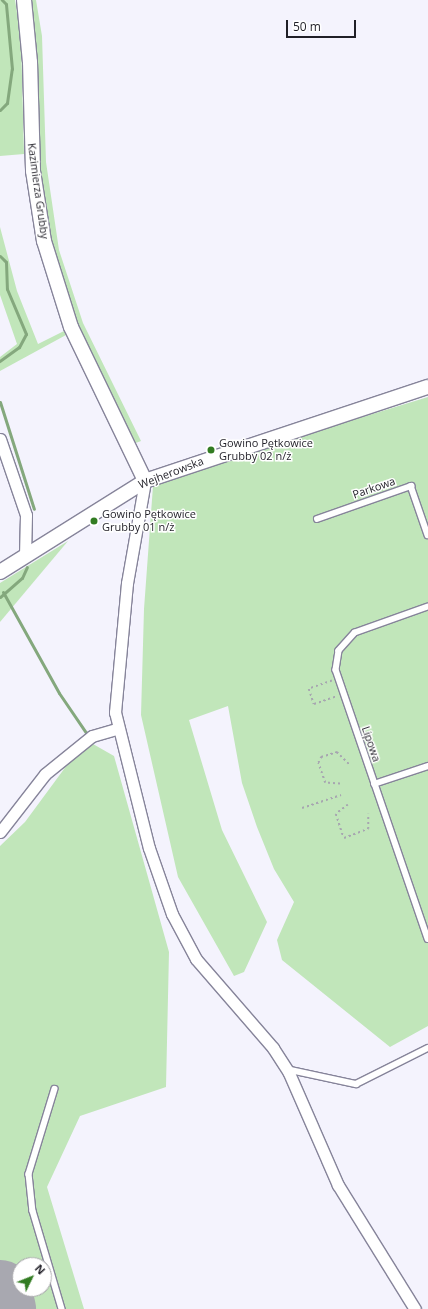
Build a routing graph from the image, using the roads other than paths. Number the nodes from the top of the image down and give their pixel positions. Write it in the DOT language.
graph roads {
  1 [pos="24,0"];
  2 [pos="428,387"];
  3 [pos="0,439"];
  4 [pos="145,481"];
  5 [pos="317,519"];
  6 [pos="428,535"];
  7 [pos="25,556"];
  8 [pos="0,572"];
  9 [pos="428,607"];
  10 [pos="117,729"];
  11 [pos="428,766"];
  12 [pos="374,784"];
  13 [pos="0,832"];
  14 [pos="428,939"];
  15 [pos="428,1048"];
  16 [pos="286,1069"];
  17 [pos="55,1089"];
  18 [pos="62,1309"];
  19 [pos="415,1309"];
  1 -- 4 [label="street, Kazimierza Grubby"];
  2 -- 4 [label="street, Wejherowska"];
  3 -- 7 [label="street"];
  4 -- 7 [label="street, Wejherowska"];
  4 -- 10 [label="street"];
  5 -- 6 [label="lane, Parkowa"];
  7 -- 8 [label="street, Wejherowska"];
  9 -- 12 [label="lane, Lipowa"];
  10 -- 13 [label="street"];
  10 -- 16 [label="street"];
  11 -- 12 [label="lane"];
  12 -- 14 [label="lane, Lipowa"];
  15 -- 16 [label="lane"];
  16 -- 19 [label="street"];
  17 -- 18 [label="lane"];
}
